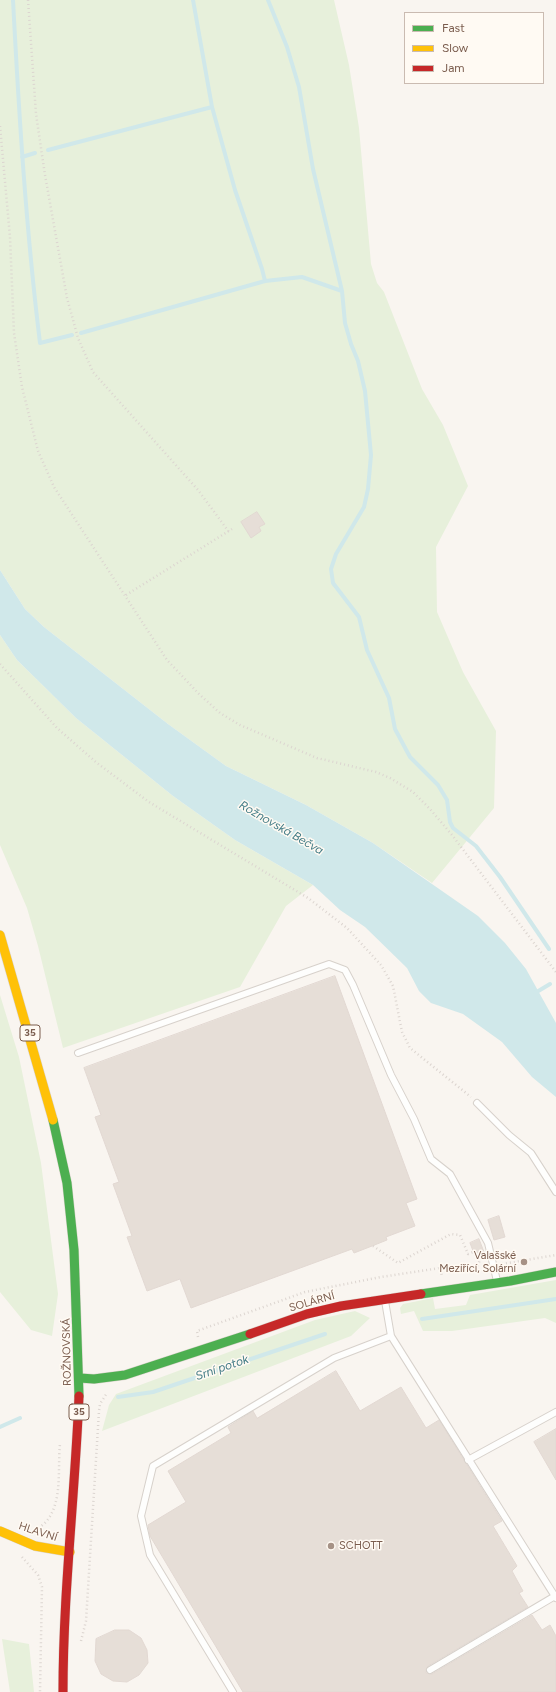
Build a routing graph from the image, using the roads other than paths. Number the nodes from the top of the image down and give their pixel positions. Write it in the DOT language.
graph roads {
  1 [pos="0,935"];
  2 [pos="78,1053"];
  3 [pos="477,1103"];
  4 [pos="556,1192"];
  5 [pos="556,1272"];
  6 [pos="498,1283"];
  7 [pos="385,1299"];
  8 [pos="391,1336"];
  9 [pos="80,1378"];
  10 [pos="556,1412"];
  11 [pos="468,1460"];
  12 [pos="0,1531"];
  13 [pos="70,1552"];
  14 [pos="555,1597"];
  15 [pos="430,1670"];
  16 [pos="63,1692"];
  17 [pos="233,1692"];
  1 -- 9 [label="main road, ROŽNOVSKÁ / 35"];
  2 -- 6 [label="lane"];
  3 -- 4 [label="lane"];
  5 -- 6 [label="main road, SOLÁRNÍ"];
  6 -- 7 [label="main road, SOLÁRNÍ"];
  7 -- 8 [label="lane"];
  7 -- 9 [label="main road, SOLÁRNÍ"];
  8 -- 11 [label="lane"];
  8 -- 17 [label="lane"];
  9 -- 13 [label="main road, ROŽNOVSKÁ / 35"];
  10 -- 11 [label="lane"];
  11 -- 14 [label="lane"];
  12 -- 13 [label="main road, HLAVNÍ"];
  13 -- 16 [label="main road, ROŽNOVSKÁ / 35"];
  14 -- 15 [label="lane"];
}
